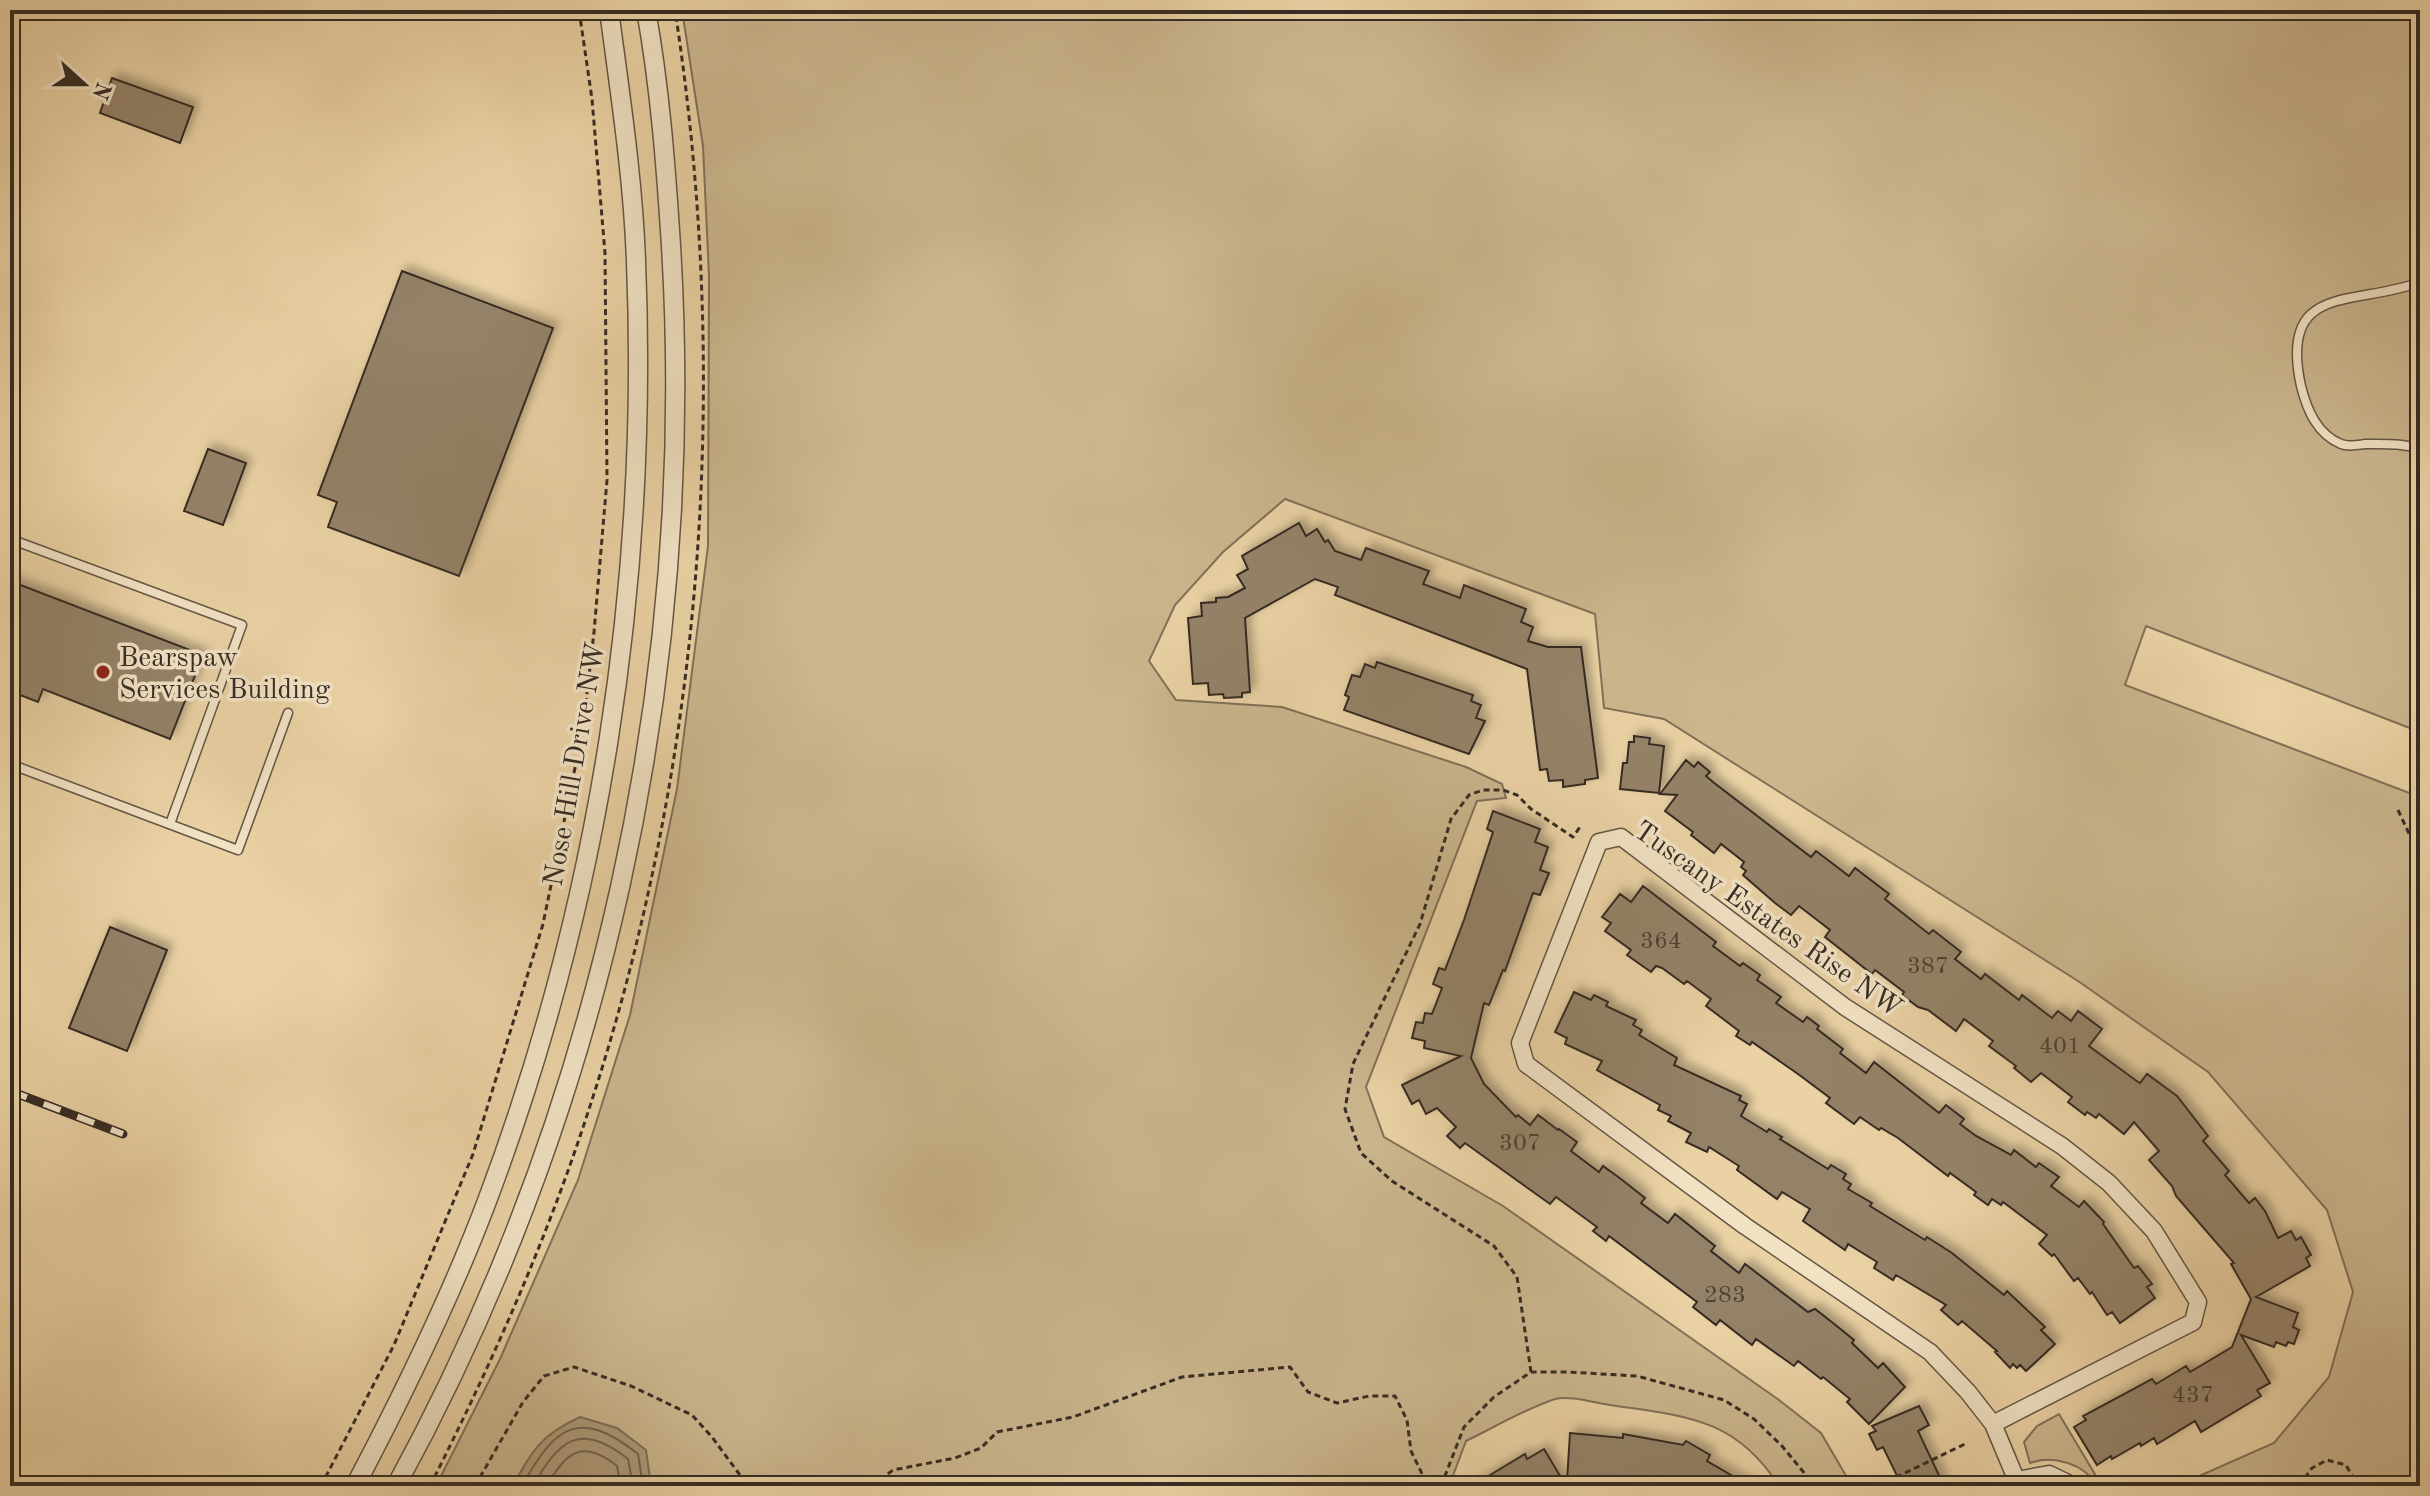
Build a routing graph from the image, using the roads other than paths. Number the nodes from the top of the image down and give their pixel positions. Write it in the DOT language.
graph roads {
  1 [pos="609,10"];
  2 [pos="646,10"];
  3 [pos="2420,282"];
  4 [pos="2420,449"];
  5 [pos="10,539"];
  6 [pos="288,713"];
  7 [pos="10,764"];
  8 [pos="170,824"];
  9 [pos="1993,1424"];
  10 [pos="2018,1483"];
  11 [pos="355,1486"];
  12 [pos="396,1486"];
  13 [pos="2074,1486"];
  1 -- 11 [label="street, Nose Hill Drive NW"];
  2 -- 12 [label="street"];
  3 -- 4 [label="lane"];
  5 -- 8 [label="lane"];
  6 -- 8 [label="lane"];
  7 -- 8 [label="lane"];
  9 -- 9 [label="street, Tuscany Estates Rise NW"];
  9 -- 10 [label="street, Tuscany Estates Rise NW"];
  10 -- 13 [label="street, Tuscany Estates Rise NW"];
}
